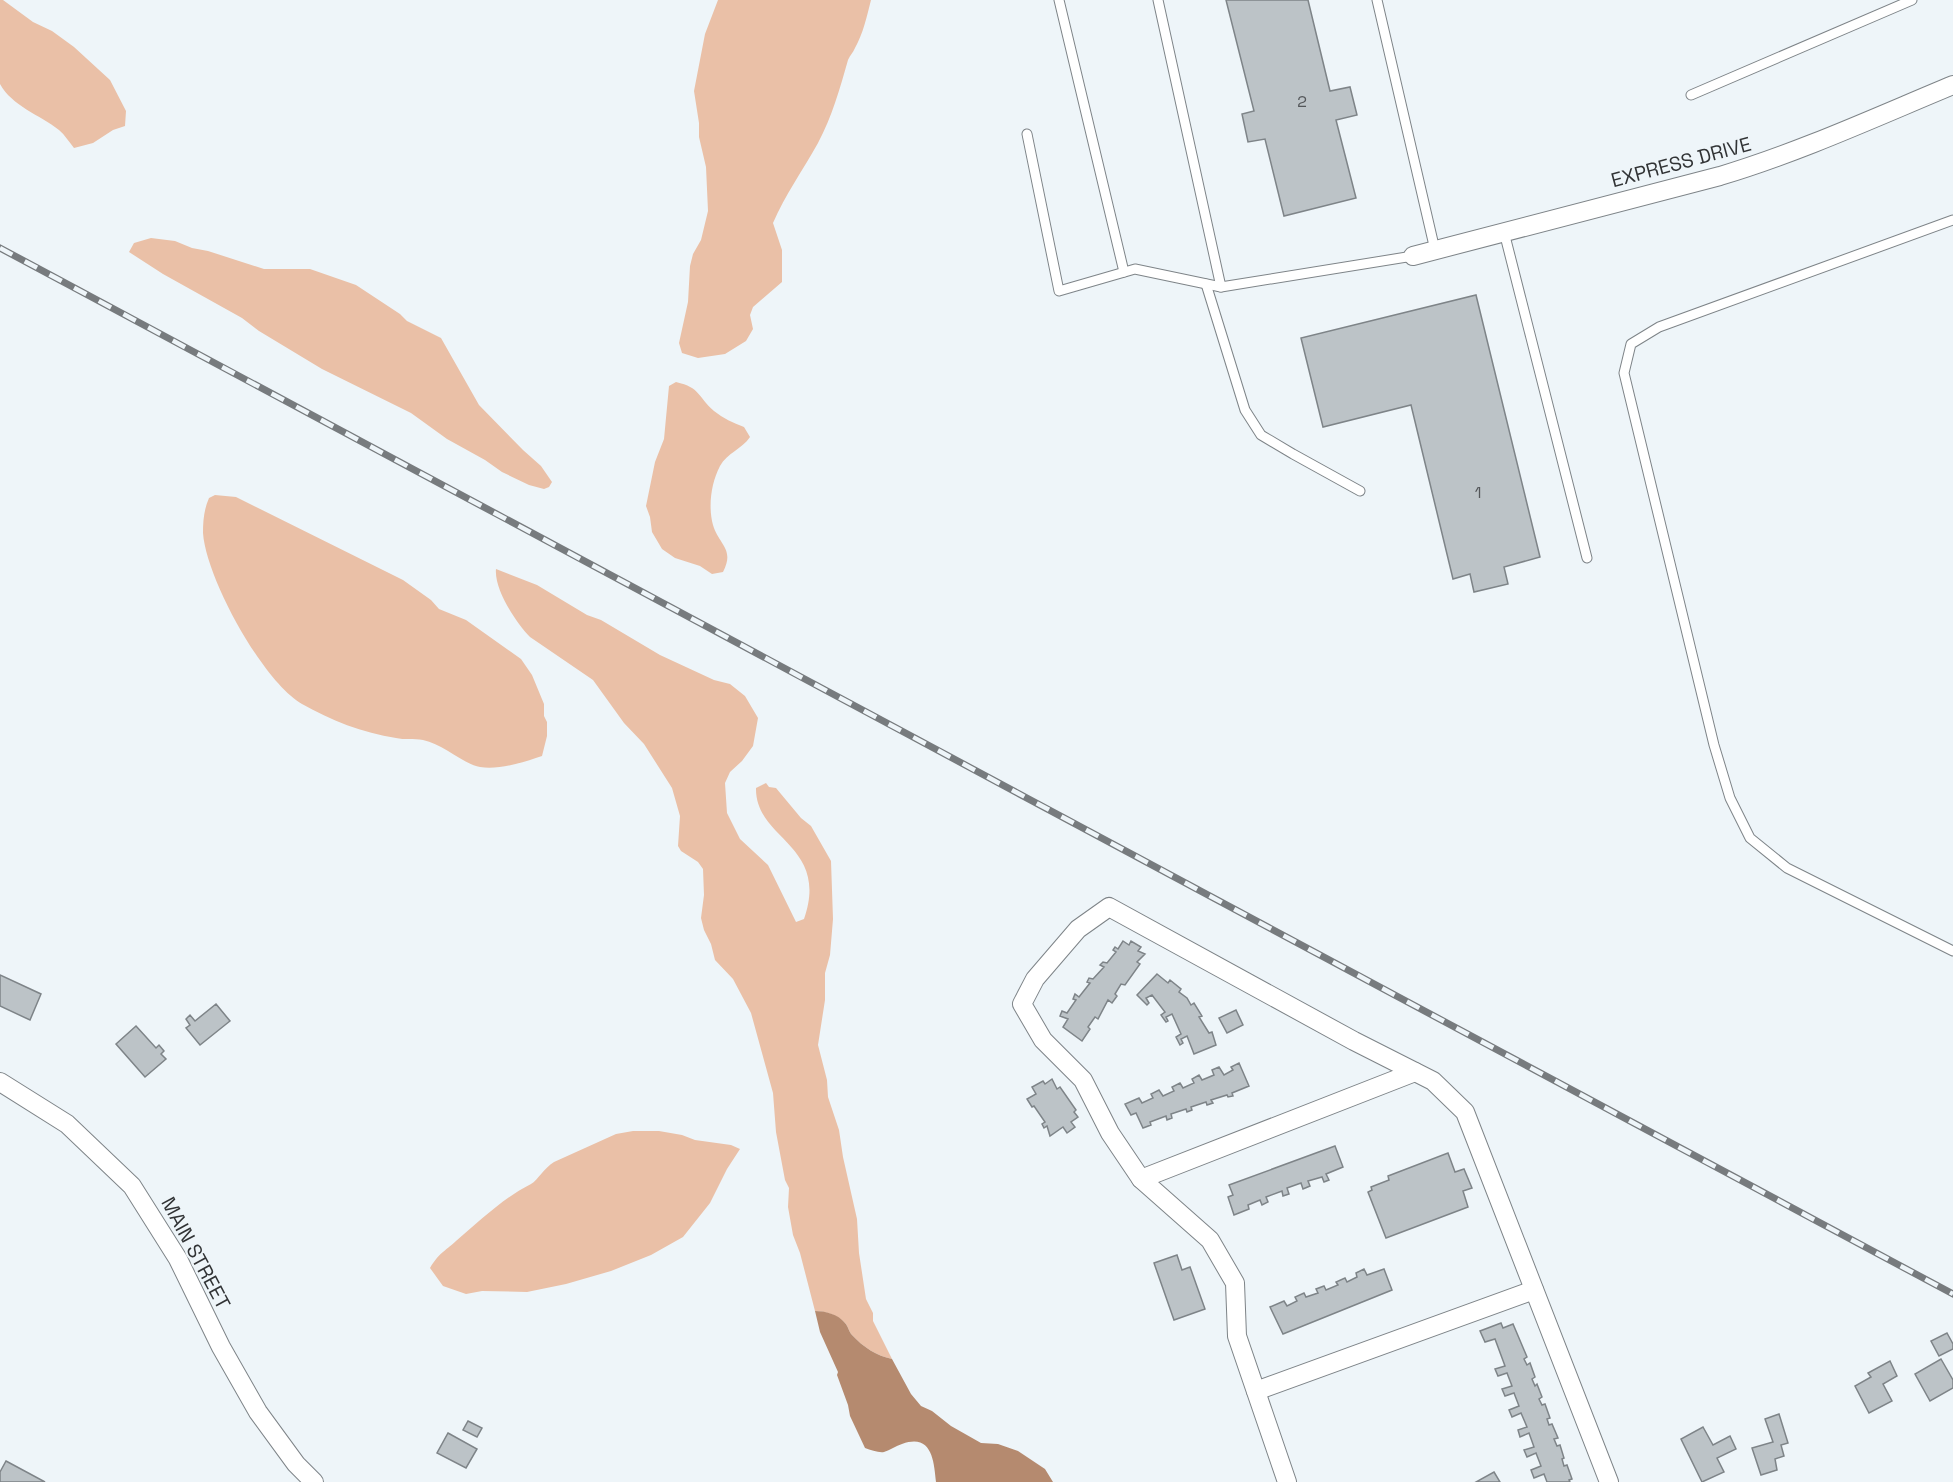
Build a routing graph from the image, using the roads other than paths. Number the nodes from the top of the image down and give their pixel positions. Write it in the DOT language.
graph roads {
  1 [pos="1059,0"];
  2 [pos="1158,0"];
  3 [pos="1377,0"];
  4 [pos="1912,0"];
  5 [pos="1953,85"];
  6 [pos="1691,95"];
  7 [pos="1027,134"];
  8 [pos="1953,220"];
  9 [pos="1504,232"];
  10 [pos="1435,250"];
  11 [pos="1413,256"];
  12 [pos="1124,272"];
  13 [pos="1206,284"];
  14 [pos="1221,287"];
  15 [pos="1360,491"];
  16 [pos="1587,558"];
  17 [pos="1953,951"];
  18 [pos="1415,1072"];
  19 [pos="0,1082"];
  20 [pos="1141,1179"];
  21 [pos="1534,1290"];
  22 [pos="1256,1391"];
  23 [pos="314,1482"];
  24 [pos="1287,1482"];
  25 [pos="1609,1482"];
  1 -- 12 [label="lane"];
  2 -- 14 [label="lane"];
  3 -- 10 [label="lane"];
  4 -- 6 [label="lane"];
  5 -- 9 [label="street, EXPRESS DRIVE"];
  7 -- 12 [label="lane"];
  8 -- 17 [label="lane"];
  9 -- 10 [label="street, EXPRESS DRIVE"];
  9 -- 16 [label="lane"];
  10 -- 11 [label="street, EXPRESS DRIVE"];
  11 -- 14 [label="lane"];
  12 -- 13 [label="lane"];
  13 -- 14 [label="lane"];
  13 -- 15 [label="lane"];
  18 -- 20 [label="street"];
  18 -- 20 [label="street"];
  18 -- 21 [label="street"];
  19 -- 23 [label="street, MAIN STREET"];
  20 -- 22 [label="street"];
  21 -- 22 [label="street"];
  21 -- 25 [label="street"];
  22 -- 24 [label="street"];
}
